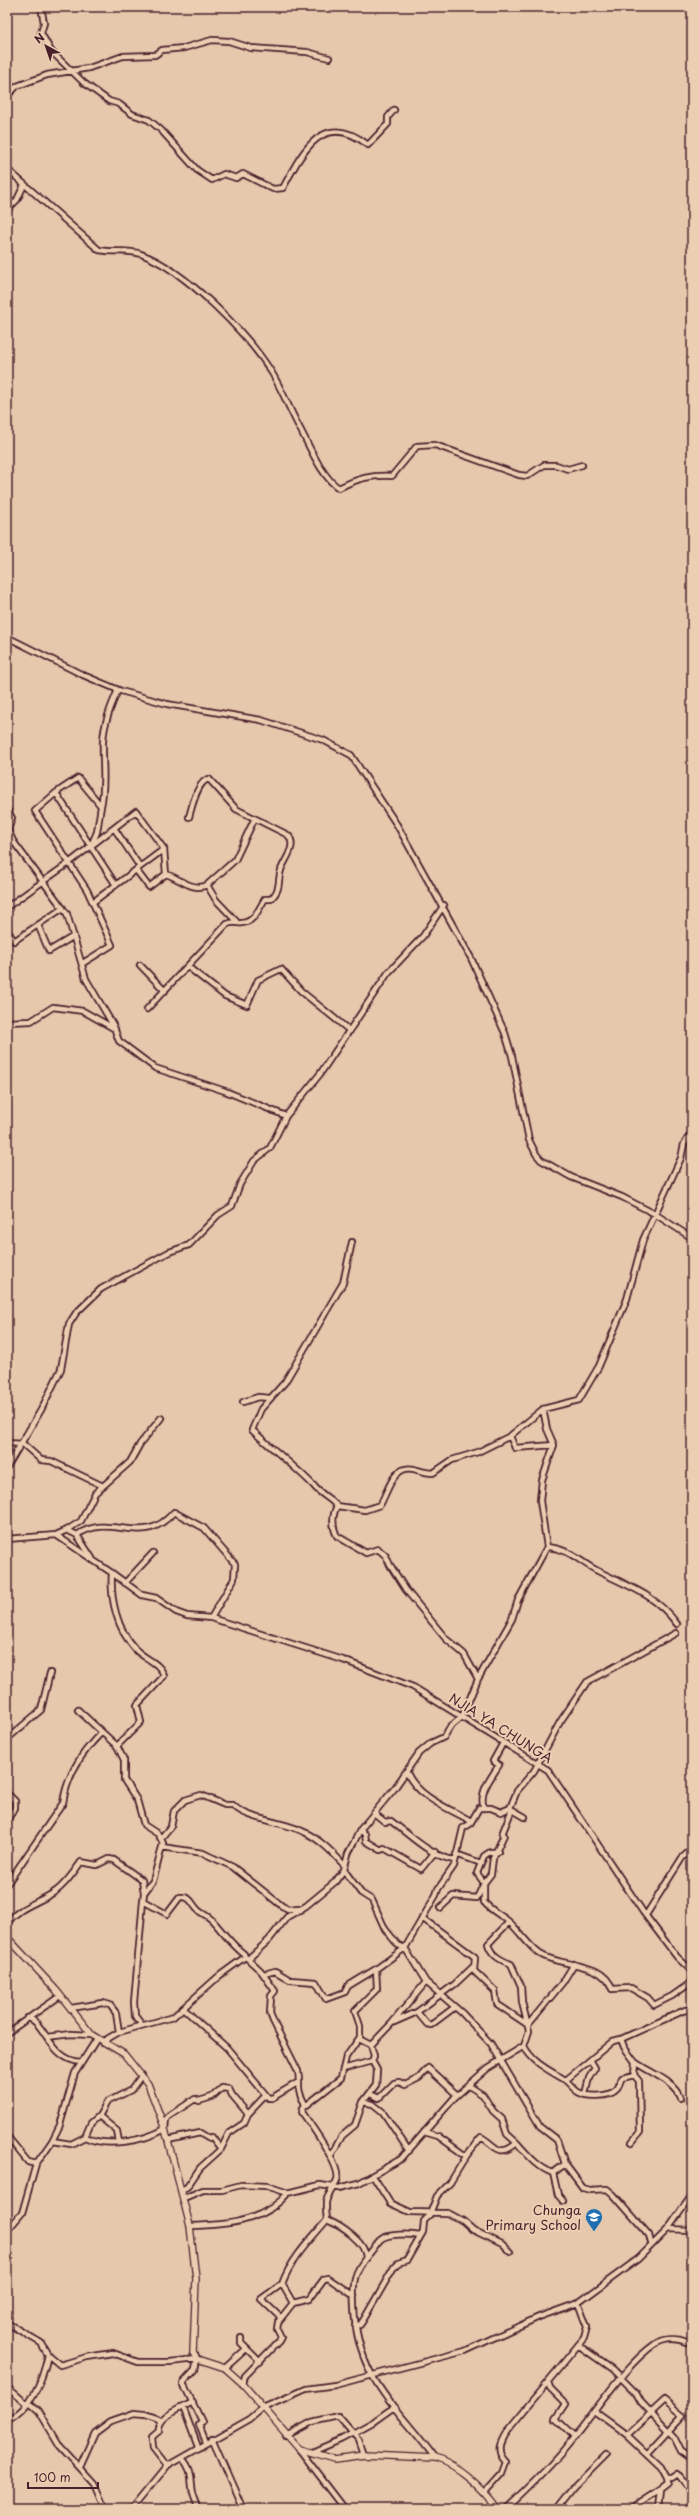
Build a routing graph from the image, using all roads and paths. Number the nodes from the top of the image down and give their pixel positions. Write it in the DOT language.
graph roads {
  1 [pos="41,7"];
  2 [pos="329,58"];
  3 [pos="70,70"];
  4 [pos="7,96"];
  5 [pos="394,110"];
  6 [pos="7,169"];
  7 [pos="24,185"];
  8 [pos="7,210"];
  9 [pos="582,465"];
  10 [pos="7,637"];
  11 [pos="118,690"];
  12 [pos="56,793"];
  13 [pos="101,806"];
  14 [pos="7,810"];
  15 [pos="189,817"];
  16 [pos="254,820"];
  17 [pos="114,828"];
  18 [pos="91,846"];
  19 [pos="164,849"];
  20 [pos="69,863"];
  21 [pos="138,868"];
  22 [pos="166,874"];
  23 [pos="43,881"];
  24 [pos="116,885"];
  25 [pos="207,885"];
  26 [pos="93,902"];
  27 [pos="444,905"];
  28 [pos="7,907"];
  29 [pos="63,908"];
  30 [pos="236,921"];
  31 [pos="38,925"];
  32 [pos="7,930"];
  33 [pos="74,936"];
  34 [pos="83,963"];
  35 [pos="140,965"];
  36 [pos="188,967"];
  37 [pos="165,991"];
  38 [pos="147,1009"];
  39 [pos="7,1022"];
  40 [pos="115,1029"];
  41 [pos="350,1031"];
  42 [pos="286,1116"];
  43 [pos="692,1132"];
  44 [pos="655,1214"];
  45 [pos="692,1238"];
  46 [pos="352,1242"];
  47 [pos="270,1398"];
  48 [pos="243,1402"];
  49 [pos="543,1409"];
  50 [pos="161,1418"];
  51 [pos="510,1436"];
  52 [pos="7,1443"];
  53 [pos="19,1445"];
  54 [pos="554,1445"];
  55 [pos="7,1467"];
  56 [pos="103,1486"];
  57 [pos="338,1506"];
  58 [pos="66,1530"];
  59 [pos="56,1535"];
  60 [pos="77,1535"];
  61 [pos="7,1539"];
  62 [pos="547,1547"];
  63 [pos="153,1553"];
  64 [pos="92,1558"];
  65 [pos="112,1573"];
  66 [pos="125,1583"];
  67 [pos="211,1618"];
  68 [pos="678,1624"];
  69 [pos="676,1633"];
  70 [pos="50,1673"];
  71 [pos="478,1680"];
  72 [pos="78,1710"];
  73 [pos="462,1717"];
  74 [pos="101,1732"];
  75 [pos="8,1737"];
  76 [pos="503,1742"];
  77 [pos="117,1746"];
  78 [pos="536,1764"];
  79 [pos="407,1773"];
  80 [pos="7,1793"];
  81 [pos="484,1808"];
  82 [pos="510,1808"];
  83 [pos="375,1814"];
  84 [pos="525,1817"];
  85 [pos="7,1820"];
  86 [pos="471,1821"];
  87 [pos="360,1830"];
  88 [pos="161,1838"];
  89 [pos="162,1847"];
  90 [pos="692,1849"];
  91 [pos="435,1852"];
  92 [pos="498,1852"];
  93 [pos="456,1857"];
  94 [pos="481,1863"];
  95 [pos="345,1868"];
  96 [pos="484,1883"];
  97 [pos="7,1884"];
  98 [pos="144,1893"];
  99 [pos="143,1901"];
  100 [pos="440,1908"];
  101 [pos="301,1910"];
  102 [pos="646,1915"];
  103 [pos="422,1918"];
  104 [pos="509,1922"];
  105 [pos="7,1923"];
  106 [pos="7,1937"];
  107 [pos="405,1948"];
  108 [pos="247,1958"];
  109 [pos="574,1964"];
  110 [pos="474,1966"];
  111 [pos="376,1969"];
  112 [pos="692,1971"];
  113 [pos="264,1974"];
  114 [pos="426,1982"];
  115 [pos="692,1982"];
  116 [pos="441,1994"];
  117 [pos="60,1996"];
  118 [pos="455,2007"];
  119 [pos="71,2008"];
  120 [pos="184,2009"];
  121 [pos="692,2011"];
  122 [pos="417,2012"];
  123 [pos="28,2018"];
  124 [pos="392,2023"];
  125 [pos="142,2025"];
  126 [pos="528,2025"];
  127 [pos="119,2032"];
  128 [pos="7,2033"];
  129 [pos="47,2037"];
  130 [pos="97,2039"];
  131 [pos="359,2039"];
  132 [pos="621,2040"];
  133 [pos="371,2046"];
  134 [pos="524,2046"];
  135 [pos="499,2060"];
  136 [pos="372,2061"];
  137 [pos="591,2061"];
  138 [pos="81,2062"];
  139 [pos="635,2062"];
  140 [pos="343,2069"];
  141 [pos="142,2075"];
  142 [pos="634,2075"];
  143 [pos="566,2080"];
  144 [pos="298,2083"];
  145 [pos="469,2086"];
  146 [pos="370,2094"];
  147 [pos="585,2094"];
  148 [pos="266,2095"];
  149 [pos="455,2098"];
  150 [pos="681,2098"];
  151 [pos="363,2102"];
  152 [pos="303,2108"];
  153 [pos="248,2114"];
  154 [pos="99,2116"];
  155 [pos="165,2129"];
  156 [pos="424,2132"];
  157 [pos="7,2136"];
  158 [pos="85,2137"];
  159 [pos="52,2140"];
  160 [pos="168,2140"];
  161 [pos="119,2142"];
  162 [pos="632,2142"];
  163 [pos="517,2143"];
  164 [pos="221,2149"];
  165 [pos="408,2151"];
  166 [pos="331,2155"];
  167 [pos="467,2155"];
  168 [pos="36,2164"];
  169 [pos="565,2164"];
  170 [pos="553,2173"];
  171 [pos="373,2176"];
  172 [pos="332,2186"];
  173 [pos="181,2190"];
  174 [pos="288,2193"];
  175 [pos="692,2195"];
  176 [pos="184,2198"];
  177 [pos="563,2201"];
  178 [pos="429,2211"];
  179 [pos="327,2220"];
  180 [pos="190,2226"];
  181 [pos="668,2229"];
  182 [pos="692,2230"];
  183 [pos="7,2232"];
  184 [pos="420,2236"];
  185 [pos="651,2243"];
  186 [pos="510,2252"];
  187 [pos="366,2258"];
  188 [pos="282,2284"];
  189 [pos="354,2296"];
  190 [pos="293,2303"];
  191 [pos="578,2304"];
  192 [pos="281,2318"];
  193 [pos="7,2323"];
  194 [pos="355,2325"];
  195 [pos="241,2338"];
  196 [pos="687,2342"];
  197 [pos="578,2345"];
  198 [pos="246,2349"];
  199 [pos="48,2355"];
  200 [pos="198,2359"];
  201 [pos="260,2362"];
  202 [pos="225,2368"];
  203 [pos="372,2375"];
  204 [pos="621,2378"];
  205 [pos="548,2382"];
  206 [pos="243,2384"];
  207 [pos="7,2387"];
  208 [pos="193,2402"];
  209 [pos="28,2403"];
  210 [pos="183,2407"];
  211 [pos="394,2407"];
  212 [pos="263,2408"];
  213 [pos="594,2411"];
  214 [pos="650,2412"];
  215 [pos="162,2420"];
  216 [pos="7,2421"];
  217 [pos="668,2431"];
  218 [pos="353,2433"];
  219 [pos="626,2434"];
  220 [pos="286,2436"];
  221 [pos="575,2437"];
  222 [pos="212,2439"];
  223 [pos="206,2442"];
  224 [pos="198,2447"];
  225 [pos="299,2449"];
  226 [pos="310,2453"];
  227 [pos="607,2454"];
  228 [pos="647,2454"];
  229 [pos="364,2455"];
  230 [pos="182,2458"];
  231 [pos="434,2458"];
  232 [pos="692,2459"];
  233 [pos="80,2466"];
  234 [pos="167,2466"];
  235 [pos="667,2478"];
  236 [pos="660,2490"];
  237 [pos="485,2492"];
  238 [pos="692,2492"];
  239 [pos="105,2509"];
  240 [pos="132,2509"];
  241 [pos="198,2509"];
  242 [pos="243,2509"];
  243 [pos="345,2509"];
  244 [pos="498,2509"];
  245 [pos="506,2509"];
  246 [pos="557,2509"];
  247 [pos="632,2509"];
  248 [pos="658,2509"];
  1 -- 3 [label="street"];
  2 -- 3 [label="street"];
  3 -- 4 [label="street"];
  3 -- 5 [label="street"];
  6 -- 7 [label="street"];
  7 -- 8 [label="street"];
  7 -- 9 [label="street"];
  10 -- 11 [label="street"];
  11 -- 13 [label="street"];
  11 -- 27 [label="street"];
  12 -- 13 [label="street"];
  12 -- 18 [label="street"];
  12 -- 20 [label="street"];
  13 -- 18 [label="street"];
  14 -- 23 [label="street"];
  15 -- 16 [label="street"];
  16 -- 25 [label="street"];
  16 -- 30 [label="street"];
  17 -- 18 [label="street"];
  17 -- 19 [label="street"];
  17 -- 21 [label="street"];
  18 -- 20 [label="street"];
  18 -- 24 [label="street"];
  19 -- 21 [label="street"];
  19 -- 22 [label="street"];
  20 -- 23 [label="street"];
  20 -- 26 [label="street"];
  21 -- 22 [label="street"];
  21 -- 24 [label="street"];
  22 -- 25 [label="street"];
  23 -- 28 [label="street"];
  23 -- 29 [label="street"];
  24 -- 26 [label="street"];
  25 -- 30 [label="street"];
  26 -- 34 [label="street"];
  27 -- 41 [label="street"];
  27 -- 44 [label="street"];
  29 -- 31 [label="street"];
  29 -- 33 [label="street"];
  30 -- 36 [label="street"];
  31 -- 32 [label="street"];
  31 -- 33 [label="street"];
  33 -- 34 [label="street"];
  34 -- 40 [label="street"];
  35 -- 37 [label="street"];
  36 -- 37 [label="street"];
  36 -- 41 [label="street"];
  37 -- 38 [label="street"];
  39 -- 40 [label="street"];
  40 -- 42 [label="street"];
  41 -- 42 [label="street"];
  42 -- 53 [label="street"];
  43 -- 44 [label="street"];
  44 -- 45 [label="street"];
  44 -- 49 [label="street"];
  46 -- 47 [label="street"];
  47 -- 48 [label="street"];
  47 -- 57 [label="street"];
  49 -- 51 [label="street"];
  49 -- 54 [label="street"];
  50 -- 56 [label="street"];
  51 -- 54 [label="street"];
  51 -- 57 [label="street"];
  52 -- 53 [label="street"];
  53 -- 55 [label="street"];
  53 -- 56 [label="street"];
  54 -- 62 [label="street"];
  56 -- 58 [label="street"];
  57 -- 71 [label="street"];
  58 -- 59 [label="street"];
  58 -- 60 [label="street"];
  59 -- 61 [label="street"];
  59 -- 64 [label="street, NJIA YA CHUNGA"];
  60 -- 64 [label="street"];
  60 -- 67 [label="street"];
  62 -- 68 [label="street"];
  62 -- 71 [label="street"];
  63 -- 66 [label="street"];
  64 -- 65 [label="street, NJIA YA CHUNGA"];
  65 -- 66 [label="street, NJIA YA CHUNGA"];
  65 -- 77 [label="street"];
  66 -- 67 [label="street, NJIA YA CHUNGA"];
  67 -- 73 [label="street, NJIA YA CHUNGA"];
  69 -- 78 [label="street"];
  70 -- 75 [label="street"];
  71 -- 73 [label="street"];
  72 -- 74 [label="street"];
  73 -- 76 [label="street, NJIA YA CHUNGA"];
  73 -- 79 [label="street"];
  74 -- 77 [label="street"];
  74 -- 97 [label="street"];
  76 -- 78 [label="street, NJIA YA CHUNGA"];
  76 -- 81 [label="street"];
  77 -- 88 [label="street"];
  78 -- 82 [label="street"];
  78 -- 102 [label="street, NJIA YA CHUNGA"];
  79 -- 83 [label="street"];
  79 -- 86 [label="street"];
  80 -- 85 [label="street"];
  81 -- 82 [label="street"];
  81 -- 86 [label="street"];
  82 -- 84 [label="street"];
  82 -- 92 [label="street"];
  83 -- 87 [label="street"];
  83 -- 91 [label="street"];
  86 -- 93 [label="street"];
  87 -- 91 [label="street"];
  87 -- 95 [label="street"];
  88 -- 89 [label="street"];
  88 -- 95 [label="street"];
  89 -- 98 [label="street"];
  89 -- 101 [label="street"];
  90 -- 102 [label="street"];
  91 -- 93 [label="street"];
  92 -- 94 [label="street"];
  92 -- 96 [label="street"];
  93 -- 94 [label="street"];
  93 -- 103 [label="street"];
  94 -- 96 [label="street"];
  95 -- 101 [label="street"];
  95 -- 107 [label="street"];
  96 -- 100 [label="street"];
  96 -- 104 [label="street"];
  98 -- 99 [label="street"];
  98 -- 105 [label="street"];
  99 -- 108 [label="street"];
  99 -- 125 [label="street"];
  101 -- 108 [label="street"];
  102 -- 112 [label="street, NJIA YA CHUNGA"];
  103 -- 107 [label="street"];
  103 -- 110 [label="street"];
  104 -- 109 [label="street"];
  104 -- 126 [label="street"];
  106 -- 117 [label="street"];
  107 -- 111 [label="street"];
  107 -- 114 [label="street"];
  108 -- 113 [label="street"];
  108 -- 120 [label="street"];
  109 -- 115 [label="street"];
  109 -- 126 [label="street"];
  110 -- 116 [label="street"];
  110 -- 126 [label="street"];
  111 -- 113 [label="street"];
  111 -- 131 [label="street"];
  113 -- 144 [label="street"];
  114 -- 116 [label="street"];
  114 -- 124 [label="street"];
  116 -- 118 [label="street"];
  116 -- 122 [label="street"];
  117 -- 119 [label="street"];
  117 -- 123 [label="street"];
  118 -- 122 [label="street"];
  118 -- 135 [label="street"];
  119 -- 127 [label="street"];
  119 -- 130 [label="street"];
  120 -- 125 [label="street"];
  120 -- 148 [label="street"];
  121 -- 132 [label="street"];
  122 -- 124 [label="street"];
  123 -- 128 [label="street"];
  123 -- 129 [label="street"];
  124 -- 133 [label="street"];
  125 -- 127 [label="street"];
  126 -- 134 [label="street"];
  127 -- 130 [label="street"];
  129 -- 130 [label="street"];
  129 -- 138 [label="street"];
  130 -- 138 [label="street"];
  130 -- 141 [label="street"];
  131 -- 133 [label="street"];
  131 -- 140 [label="street"];
  132 -- 137 [label="street"];
  132 -- 139 [label="street"];
  133 -- 136 [label="street"];
  134 -- 135 [label="street"];
  134 -- 143 [label="street"];
  135 -- 145 [label="street"];
  135 -- 169 [label="street"];
  136 -- 140 [label="street"];
  136 -- 146 [label="street"];
  137 -- 143 [label="street"];
  137 -- 147 [label="street"];
  138 -- 159 [label="street"];
  139 -- 142 [label="street"];
  139 -- 150 [label="street"];
  140 -- 152 [label="street"];
  141 -- 154 [label="street"];
  141 -- 155 [label="street"];
  142 -- 147 [label="street"];
  142 -- 162 [label="street"];
  143 -- 147 [label="street"];
  144 -- 148 [label="street"];
  144 -- 152 [label="street"];
  145 -- 149 [label="street"];
  145 -- 163 [label="street"];
  146 -- 149 [label="street"];
  146 -- 151 [label="street"];
  148 -- 153 [label="street"];
  149 -- 156 [label="street"];
  151 -- 165 [label="street"];
  151 -- 166 [label="street"];
  152 -- 166 [label="street"];
  153 -- 155 [label="street"];
  153 -- 164 [label="street"];
  154 -- 158 [label="street"];
  154 -- 161 [label="street"];
  155 -- 160 [label="street"];
  155 -- 161 [label="street"];
  156 -- 165 [label="street"];
  156 -- 167 [label="street"];
  157 -- 168 [label="street"];
  158 -- 159 [label="street"];
  158 -- 161 [label="street"];
  159 -- 168 [label="street"];
  160 -- 164 [label="street"];
  160 -- 173 [label="street"];
  163 -- 167 [label="street"];
  163 -- 170 [label="street"];
  164 -- 173 [label="street"];
  165 -- 171 [label="street"];
  166 -- 172 [label="street"];
  167 -- 178 [label="street"];
  168 -- 183 [label="street"];
  169 -- 170 [label="street"];
  169 -- 185 [label="street"];
  170 -- 177 [label="street"];
  171 -- 172 [label="street"];
  171 -- 178 [label="street"];
  172 -- 174 [label="street"];
  172 -- 179 [label="street"];
  173 -- 176 [label="street"];
  174 -- 176 [label="street"];
  174 -- 180 [label="street"];
  175 -- 181 [label="street"];
  176 -- 180 [label="street"];
  178 -- 184 [label="street"];
  178 -- 186 [label="street"];
  179 -- 187 [label="street"];
  179 -- 188 [label="street"];
  180 -- 200 [label="street"];
  181 -- 182 [label="street"];
  181 -- 185 [label="street"];
  184 -- 187 [label="street"];
  184 -- 194 [label="street"];
  185 -- 191 [label="street"];
  187 -- 189 [label="street"];
  188 -- 190 [label="street"];
  188 -- 192 [label="street"];
  189 -- 190 [label="street"];
  189 -- 194 [label="street"];
  190 -- 192 [label="street"];
  191 -- 197 [label="street"];
  191 -- 203 [label="street"];
  192 -- 201 [label="street"];
  193 -- 199 [label="street"];
  194 -- 203 [label="street"];
  195 -- 198 [label="street"];
  196 -- 204 [label="street"];
  197 -- 204 [label="street"];
  197 -- 205 [label="street"];
  198 -- 201 [label="street"];
  198 -- 202 [label="street"];
  199 -- 200 [label="street"];
  199 -- 209 [label="street"];
  200 -- 202 [label="street"];
  200 -- 208 [label="street"];
  201 -- 206 [label="street"];
  202 -- 206 [label="street"];
  203 -- 211 [label="street"];
  203 -- 212 [label="street"];
  204 -- 213 [label="street"];
  204 -- 214 [label="street"];
  205 -- 221 [label="street"];
  205 -- 237 [label="street"];
  206 -- 212 [label="street"];
  207 -- 209 [label="street"];
  208 -- 210 [label="street"];
  208 -- 223 [label="street"];
  209 -- 216 [label="street"];
  209 -- 233 [label="street"];
  210 -- 215 [label="street"];
  210 -- 224 [label="street"];
  211 -- 218 [label="street"];
  211 -- 231 [label="street"];
  212 -- 220 [label="street"];
  212 -- 222 [label="street"];
  213 -- 219 [label="street"];
  213 -- 221 [label="street"];
  214 -- 217 [label="street"];
  214 -- 217 [label="street"];
  214 -- 219 [label="street"];
  215 -- 233 [label="street"];
  215 -- 234 [label="street"];
  217 -- 228 [label="street"];
  217 -- 232 [label="street"];
  218 -- 220 [label="street"];
  218 -- 226 [label="street"];
  218 -- 229 [label="street"];
  219 -- 228 [label="street"];
  220 -- 225 [label="street"];
  221 -- 245 [label="street"];
  222 -- 223 [label="street"];
  222 -- 242 [label="street"];
  223 -- 224 [label="street"];
  224 -- 230 [label="street"];
  225 -- 226 [label="street"];
  225 -- 243 [label="street"];
  226 -- 229 [label="street"];
  227 -- 246 [label="street"];
  228 -- 235 [label="street"];
  229 -- 231 [label="street"];
  230 -- 234 [label="street"];
  230 -- 241 [label="street"];
  231 -- 237 [label="street"];
  233 -- 239 [label="street"];
  234 -- 240 [label="street"];
  235 -- 236 [label="street"];
  235 -- 238 [label="street"];
  236 -- 247 [label="street"];
  236 -- 248 [label="street"];
  237 -- 244 [label="street"];
}
